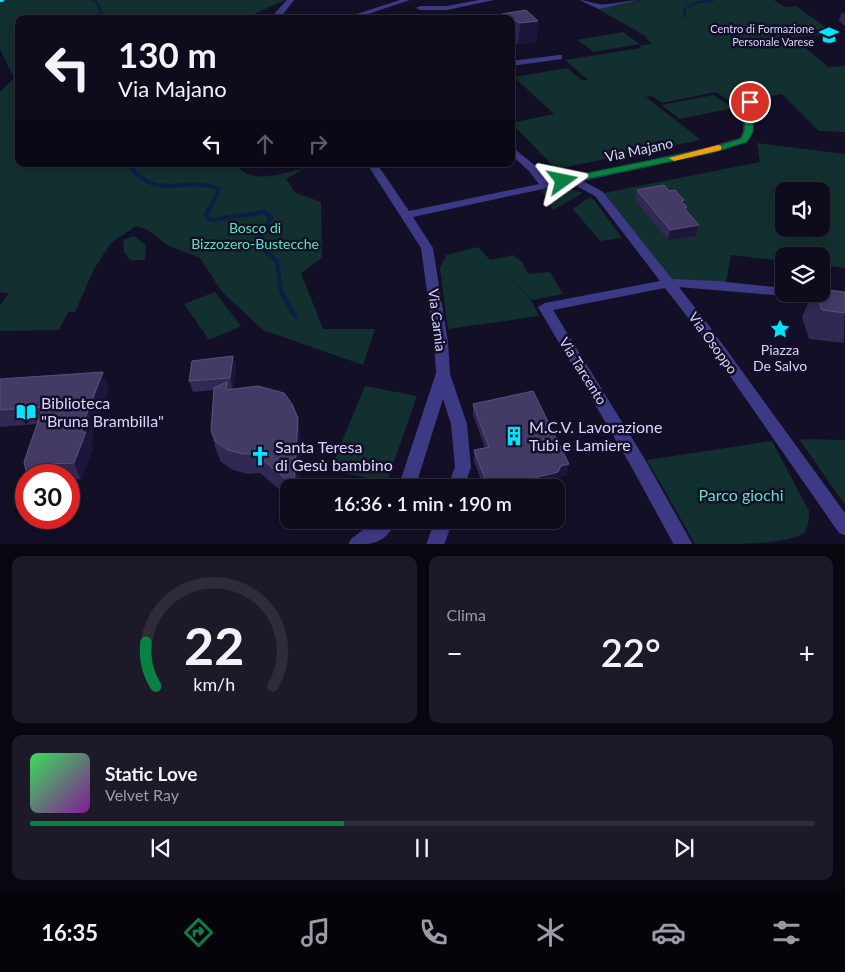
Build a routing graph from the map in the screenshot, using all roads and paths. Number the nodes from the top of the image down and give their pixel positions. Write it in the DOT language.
graph roads {
  1 [pos="291,0"];
  2 [pos="491,0"];
  3 [pos="582,0"];
  4 [pos="636,0"];
  5 [pos="405,1"];
  6 [pos="277,4"];
  7 [pos="420,8"];
  8 [pos="278,15"];
  9 [pos="280,15"];
  10 [pos="358,15"];
  11 [pos="423,15"];
  12 [pos="559,57"];
  13 [pos="515,63"];
  14 [pos="755,101"];
  15 [pos="515,153"];
  16 [pos="374,167"];
  17 [pos="563,181"];
  18 [pos="545,185"];
  19 [pos="408,215"];
  20 [pos="669,284"];
  21 [pos="775,291"];
  22 [pos="830,296"];
  23 [pos="845,297"];
  24 [pos="443,373"];
  25 [pos="409,479"];
  26 [pos="459,479"];
  27 [pos="845,527"];
  28 [pos="379,529"];
  29 [pos="441,529"];
  30 [pos="357,544"];
  31 [pos="436,544"];
  32 [pos="684,544"];
  1 -- 9 [label="street"];
  2 -- 7 [label="street"];
  3 -- 4 [label="street"];
  5 -- 7 [label="street"];
  5 -- 10 [label="street"];
  6 -- 8 [label="street"];
  7 -- 11 [label="street"];
  12 -- 13 [label="street"];
  14 -- 17 [label="street, Via Majano"];
  15 -- 18 [label="street"];
  16 -- 19 [label="street, Via Carnia"];
  17 -- 18 [label="street, Via Majano"];
  17 -- 20 [label="street, Via Osoppo"];
  18 -- 19 [label="street, Via Majano"];
  19 -- 24 [label="street, Via Carnia"];
  20 -- 21 [label="street"];
  20 -- 27 [label="street, Via Osoppo"];
  20 -- 32 [label="street, Via Tarcento"];
  22 -- 23 [label="street"];
  24 -- 25 [label="street, Via Carnia"];
  24 -- 26 [label="street"];
  28 -- 30 [label="street"];
  29 -- 31 [label="street"];
}
